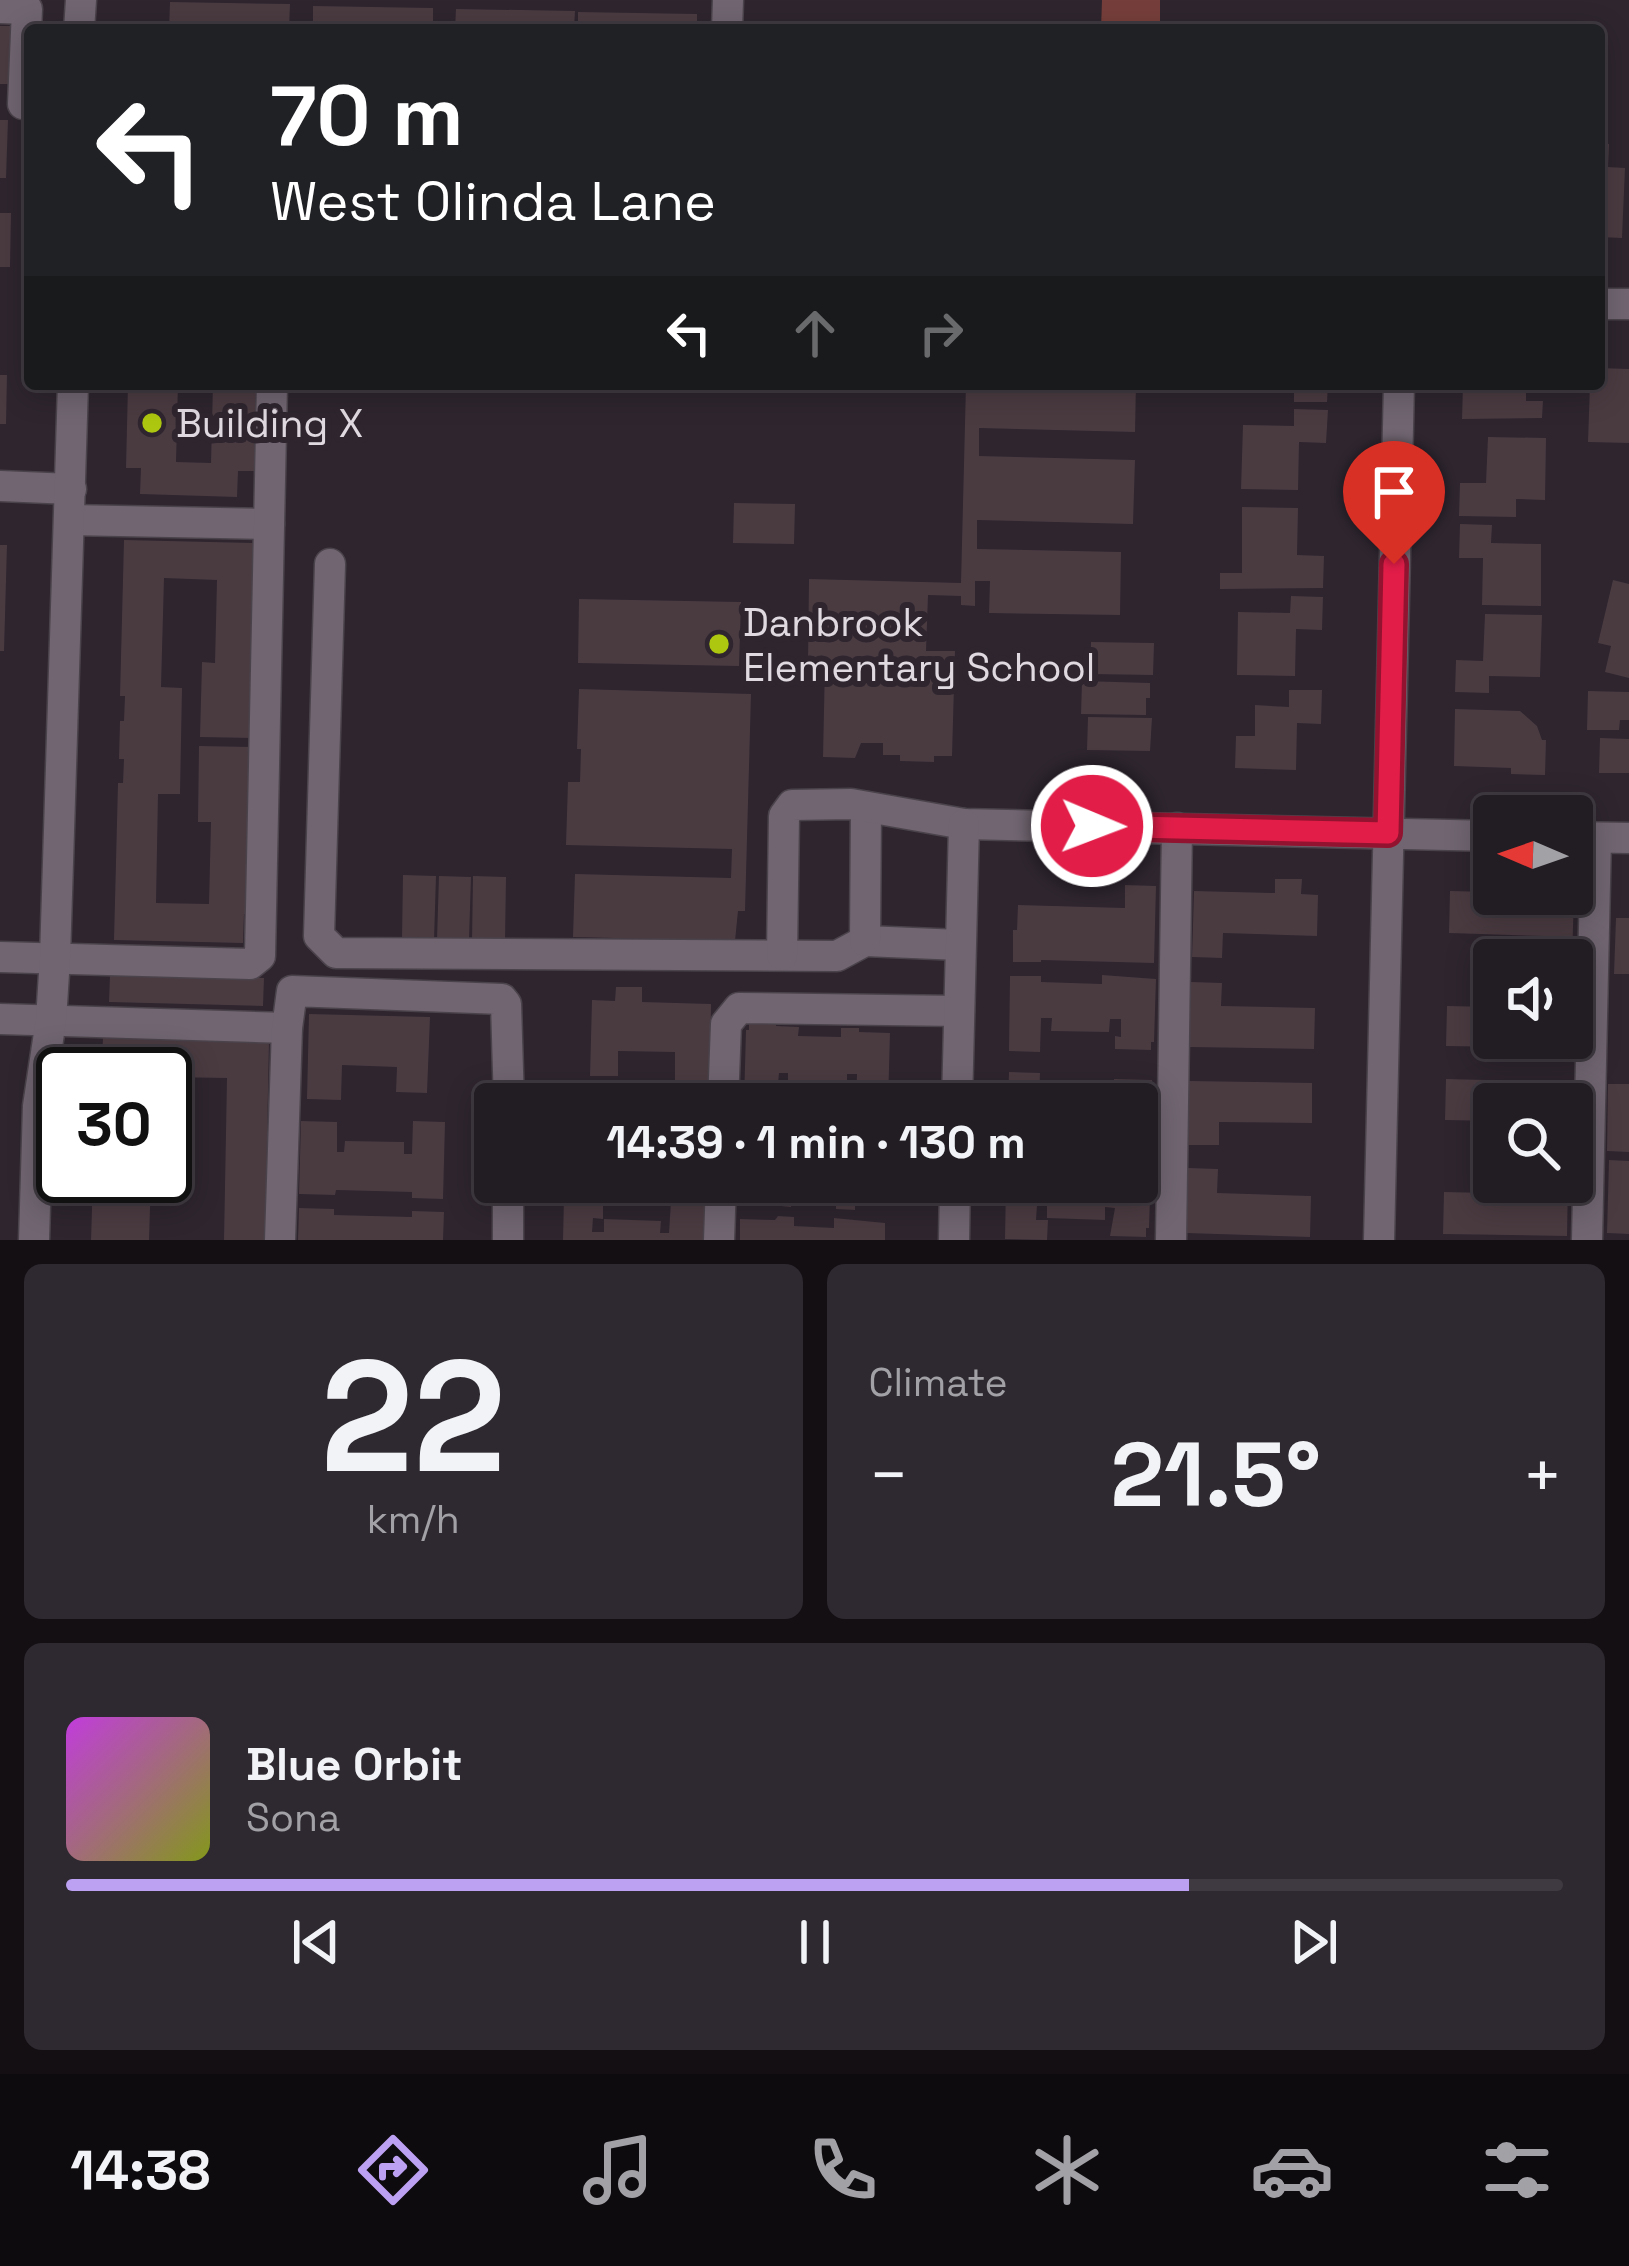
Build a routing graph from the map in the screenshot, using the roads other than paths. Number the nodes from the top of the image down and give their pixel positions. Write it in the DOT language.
graph roads {
  1 [pos="18,6"];
  2 [pos="18,104"];
  3 [pos="73,390"];
  4 [pos="272,390"];
  5 [pos="1399,390"];
  6 [pos="0,486"];
  7 [pos="70,505"];
  8 [pos="269,524"];
  9 [pos="330,564"];
  10 [pos="866,807"];
  11 [pos="964,824"];
  12 [pos="1177,828"];
  13 [pos="1388,833"];
  14 [pos="1473,835"];
  15 [pos="1593,838"];
  16 [pos="1629,838"];
  17 [pos="1585,915"];
  18 [pos="865,941"];
  19 [pos="961,945"];
  20 [pos="782,956"];
  21 [pos="0,957"];
  22 [pos="55,958"];
  23 [pos="959,1012"];
  24 [pos="0,1019"];
  25 [pos="51,1020"];
  26 [pos="287,1028"];
  27 [pos="509,1083"];
  28 [pos="724,1083"];
  29 [pos="957,1083"];
  30 [pos="508,1203"];
  31 [pos="720,1203"];
  32 [pos="955,1203"];
  33 [pos="34,1240"];
  34 [pos="280,1240"];
  35 [pos="508,1240"];
  36 [pos="719,1240"];
  37 [pos="954,1240"];
  38 [pos="1171,1240"];
  39 [pos="1379,1240"];
  40 [pos="1587,1240"];
  1 -- 2 [label="street"];
  3 -- 7 [label="street"];
  4 -- 8 [label="street"];
  5 -- 13 [label="street"];
  6 -- 7 [label="street"];
  7 -- 8 [label="street"];
  7 -- 22 [label="street"];
  8 -- 22 [label="street"];
  9 -- 20 [label="street"];
  10 -- 11 [label="street"];
  10 -- 18 [label="street"];
  10 -- 20 [label="street"];
  11 -- 12 [label="street"];
  11 -- 19 [label="street"];
  12 -- 13 [label="street"];
  12 -- 38 [label="street"];
  13 -- 14 [label="street"];
  13 -- 39 [label="street"];
  15 -- 16 [label="street"];
  17 -- 40 [label="street"];
  18 -- 19 [label="street"];
  18 -- 20 [label="street"];
  19 -- 23 [label="street"];
  21 -- 22 [label="street"];
  22 -- 25 [label="street"];
  23 -- 28 [label="street"];
  23 -- 29 [label="street"];
  24 -- 25 [label="street"];
  25 -- 26 [label="street"];
  25 -- 33 [label="street"];
  26 -- 27 [label="street"];
  26 -- 34 [label="street"];
  30 -- 35 [label="street"];
  31 -- 36 [label="street"];
  32 -- 37 [label="street"];
}
